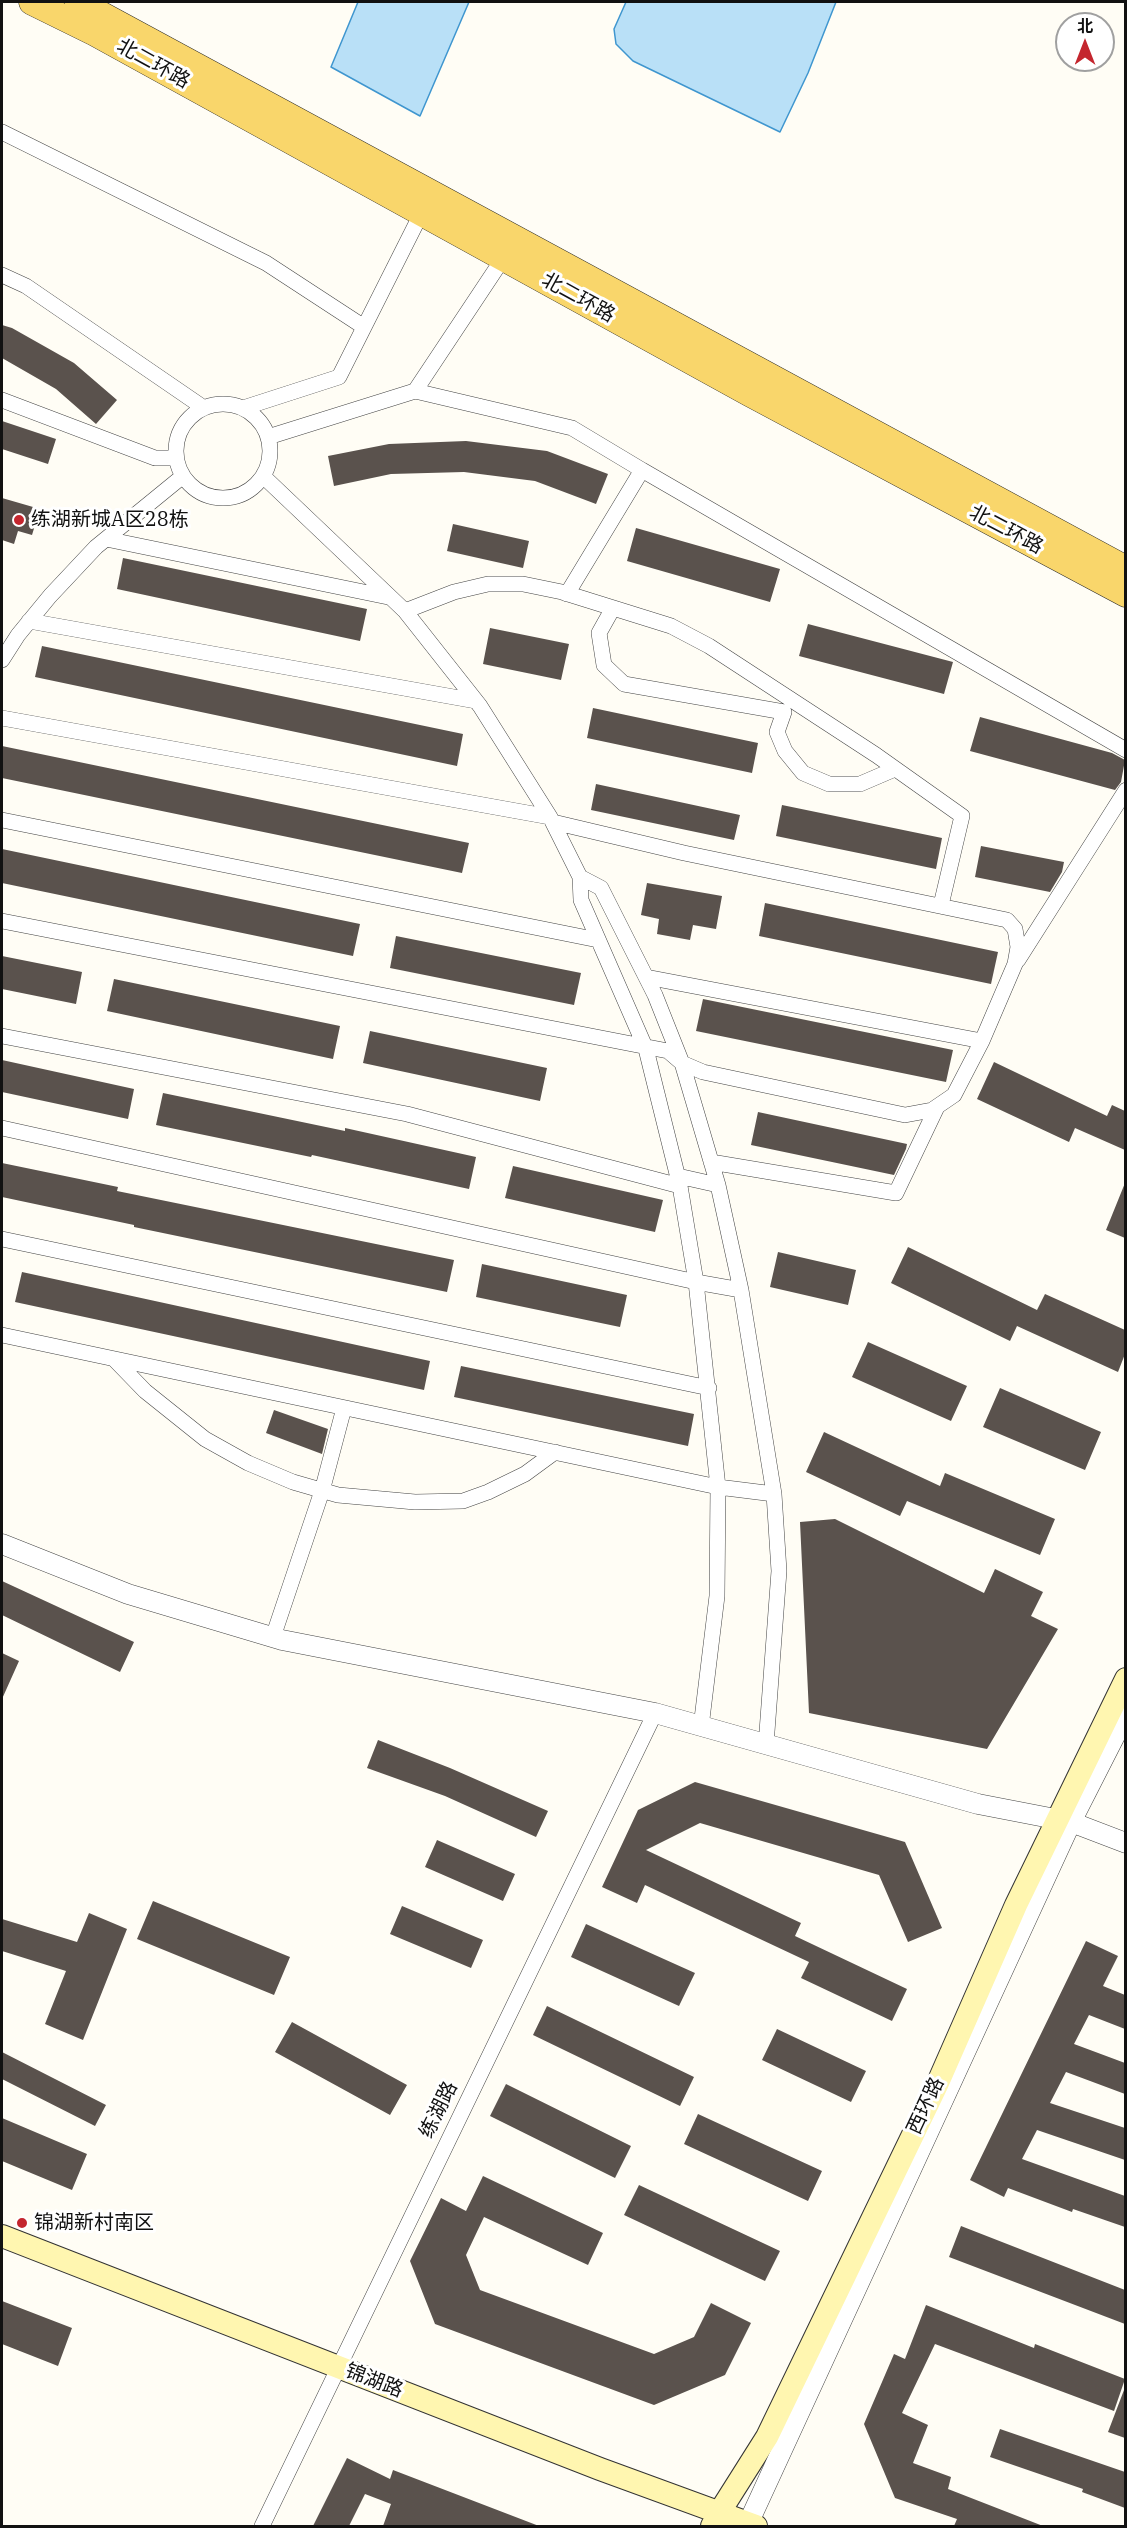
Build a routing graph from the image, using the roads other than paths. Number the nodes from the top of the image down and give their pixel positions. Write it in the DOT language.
graph roads {
  1 [pos="32,2"];
  2 [pos="78,2"];
  3 [pos="2,132"];
  4 [pos="422,212"];
  5 [pos="504,257"];
  6 [pos="2,274"];
  7 [pos="364,327"];
  8 [pos="415,391"];
  9 [pos="2,400"];
  10 [pos="204,408"];
  11 [pos="243,408"];
  12 [pos="268,437"];
  13 [pos="176,458"];
  14 [pos="642,470"];
  15 [pos="183,476"];
  16 [pos="263,476"];
  17 [pos="106,539"];
  18 [pos="1125,569"];
  19 [pos="567,594"];
  20 [pos="1125,594"];
  21 [pos="390,597"];
  22 [pos="613,608"];
  23 [pos="405,611"];
  24 [pos="29,621"];
  25 [pos="2,660"];
  26 [pos="476,701"];
  27 [pos="2,718"];
  28 [pos="1125,750"];
  29 [pos="895,769"];
  30 [pos="1125,790"];
  31 [pos="551,819"];
  32 [pos="2,820"];
  33 [pos="580,877"];
  34 [pos="941,905"];
  35 [pos="2,921"];
  36 [pos="598,940"];
  37 [pos="1015,964"];
  38 [pos="646,977"];
  39 [pos="2,1036"];
  40 [pos="982,1041"];
  41 [pos="646,1048"];
  42 [pos="682,1063"];
  43 [pos="937,1107"];
  44 [pos="2,1128"];
  45 [pos="711,1162"];
  46 [pos="679,1181"];
  47 [pos="718,1185"];
  48 [pos="2,1239"];
  49 [pos="696,1282"];
  50 [pos="741,1290"];
  51 [pos="2,1335"];
  52 [pos="114,1359"];
  53 [pos="709,1389"];
  54 [pos="344,1408"];
  55 [pos="555,1452"];
  56 [pos="718,1487"];
  57 [pos="322,1491"];
  58 [pos="774,1494"];
  59 [pos="2,1544"];
  60 [pos="273,1637"];
  61 [pos="1125,1679"];
  62 [pos="655,1713"];
  63 [pos="1125,1713"];
  64 [pos="701,1726"];
  65 [pos="766,1745"];
  66 [pos="1064,1821"];
  67 [pos="1125,1843"];
  68 [pos="2,2236"];
  69 [pos="338,2366"];
  70 [pos="716,2520"];
  71 [pos="262,2526"];
  72 [pos="750,2526"];
  1 -- 4 [label="main road, 北二环路"];
  2 -- 18 [label="main road, 北二环路"];
  3 -- 7 [label="street"];
  4 -- 5 [label="main road, 北二环路"];
  4 -- 7 [label="street"];
  5 -- 8 [label="street"];
  5 -- 20 [label="main road, 北二环路"];
  6 -- 10 [label="street"];
  7 -- 11 [label="street"];
  8 -- 12 [label="street"];
  8 -- 14 [label="street"];
  9 -- 13 [label="street"];
  10 -- 11 [label="street"];
  10 -- 13 [label="street"];
  11 -- 12 [label="street"];
  12 -- 16 [label="street"];
  13 -- 15 [label="street"];
  14 -- 19 [label="street"];
  14 -- 28 [label="street"];
  15 -- 16 [label="street"];
  15 -- 17 [label="street"];
  16 -- 21 [label="street"];
  17 -- 21 [label="street"];
  17 -- 24 [label="street"];
  19 -- 22 [label="street"];
  19 -- 23 [label="street"];
  21 -- 23 [label="street"];
  22 -- 29 [label="street"];
  22 -- 29 [label="street"];
  23 -- 26 [label="street"];
  24 -- 25 [label="street"];
  24 -- 26 [label="street"];
  26 -- 31 [label="street"];
  27 -- 31 [label="street"];
  29 -- 34 [label="street"];
  30 -- 37 [label="street"];
  31 -- 33 [label="street"];
  31 -- 34 [label="street"];
  32 -- 36 [label="street"];
  33 -- 36 [label="street"];
  33 -- 38 [label="street"];
  34 -- 37 [label="street"];
  35 -- 41 [label="street"];
  36 -- 41 [label="street"];
  37 -- 40 [label="street"];
  38 -- 40 [label="street"];
  38 -- 42 [label="street"];
  39 -- 46 [label="street"];
  40 -- 43 [label="street"];
  41 -- 42 [label="street"];
  41 -- 46 [label="street"];
  42 -- 43 [label="street"];
  42 -- 45 [label="street"];
  43 -- 45 [label="street"];
  44 -- 49 [label="street"];
  45 -- 47 [label="street"];
  46 -- 47 [label="street"];
  46 -- 49 [label="street"];
  47 -- 50 [label="street"];
  48 -- 53 [label="street"];
  49 -- 50 [label="street"];
  49 -- 53 [label="street"];
  50 -- 58 [label="street"];
  51 -- 52 [label="street"];
  52 -- 54 [label="street"];
  52 -- 57 [label="street"];
  53 -- 56 [label="street"];
  54 -- 55 [label="street"];
  54 -- 57 [label="street"];
  55 -- 56 [label="street"];
  55 -- 57 [label="street"];
  56 -- 58 [label="street"];
  56 -- 64 [label="street"];
  57 -- 60 [label="street"];
  58 -- 65 [label="street"];
  59 -- 60 [label="street"];
  60 -- 62 [label="street"];
  61 -- 66 [label="main road, 西环路"];
  62 -- 64 [label="street"];
  62 -- 69 [label="street, 练湖路"];
  63 -- 66 [label="street, 西环路"];
  64 -- 65 [label="street"];
  65 -- 66 [label="street"];
  66 -- 67 [label="street"];
  66 -- 70 [label="main road, 西环路"];
  66 -- 72 [label="street, 西环路"];
  68 -- 69 [label="main road, 锦湖路"];
  69 -- 70 [label="main road, 锦湖路"];
  69 -- 71 [label="street, 练湖路"];
  70 -- 72 [label="main road, 锦湖路"];
}
